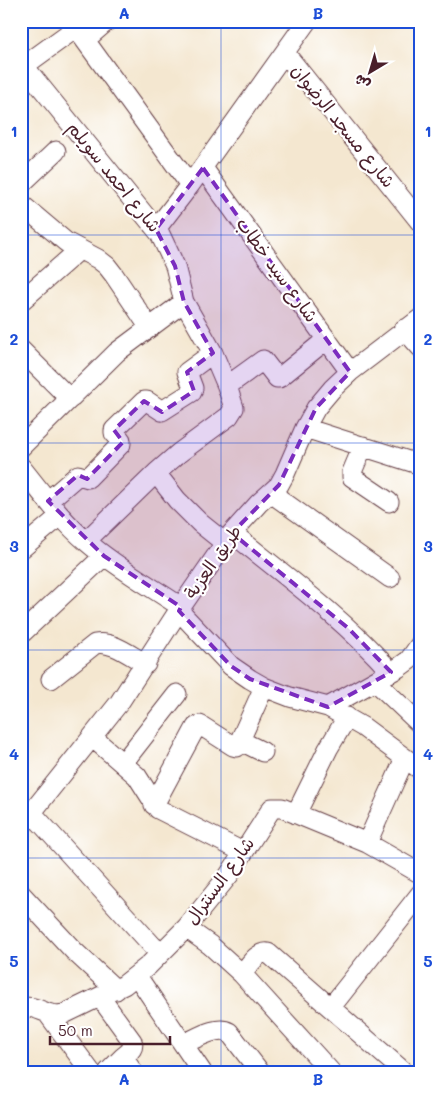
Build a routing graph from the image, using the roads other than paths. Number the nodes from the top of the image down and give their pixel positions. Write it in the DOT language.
graph roads {
  1 [pos="107,21"];
  2 [pos="307,21"];
  3 [pos="77,30"];
  4 [pos="285,53"];
  5 [pos="23,67"];
  6 [pos="56,151"];
  7 [pos="203,168"];
  8 [pos="21,184"];
  9 [pos="190,185"];
  10 [pos="21,204"];
  11 [pos="421,223"];
  12 [pos="156,228"];
  13 [pos="79,250"];
  14 [pos="21,301"];
  15 [pos="184,302"];
  16 [pos="421,318"];
  17 [pos="149,328"];
  18 [pos="404,329"];
  19 [pos="327,339"];
  20 [pos="421,348"];
  21 [pos="21,350"];
  22 [pos="213,353"];
  23 [pos="350,372"];
  24 [pos="227,386"];
  25 [pos="70,399"];
  26 [pos="305,428"];
  27 [pos="363,446"];
  28 [pos="21,447"];
  29 [pos="421,465"];
  30 [pos="21,467"];
  31 [pos="156,473"];
  32 [pos="271,493"];
  33 [pos="48,501"];
  34 [pos="388,502"];
  35 [pos="60,516"];
  36 [pos="229,538"];
  37 [pos="86,541"];
  38 [pos="21,548"];
  39 [pos="104,556"];
  40 [pos="390,578"];
  41 [pos="180,609"];
  42 [pos="21,634"];
  43 [pos="419,650"];
  44 [pos="146,664"];
  45 [pos="383,677"];
  46 [pos="51,679"];
  47 [pos="264,687"];
  48 [pos="178,694"];
  49 [pos="328,707"];
  50 [pos="347,717"];
  51 [pos="421,725"];
  52 [pos="92,738"];
  53 [pos="241,741"];
  54 [pos="263,752"];
  55 [pos="405,758"];
  56 [pos="123,763"];
  57 [pos="421,770"];
  58 [pos="154,805"];
  59 [pos="296,814"];
  60 [pos="27,819"];
  61 [pos="367,843"];
  62 [pos="243,852"];
  63 [pos="421,874"];
  64 [pos="421,893"];
  65 [pos="21,894"];
  66 [pos="186,928"];
  67 [pos="160,954"];
  68 [pos="242,974"];
  69 [pos="137,976"];
  70 [pos="108,994"];
  71 [pos="331,1006"];
  72 [pos="21,1008"];
  73 [pos="48,1014"];
  74 [pos="183,1044"];
  75 [pos="128,1064"];
  76 [pos="91,1072"];
  77 [pos="108,1072"];
  78 [pos="202,1072"];
  79 [pos="260,1072"];
  80 [pos="331,1072"];
  81 [pos="404,1072"];
  1 -- 3 [label="street"];
  2 -- 4 [label="street"];
  3 -- 5 [label="street"];
  3 -- 9 [label="street"];
  4 -- 7 [label="street"];
  4 -- 11 [label="street, شارع مسجد الرضوان"];
  5 -- 12 [label="street, شارع احمد سويلم"];
  6 -- 8 [label="street"];
  7 -- 9 [label="street"];
  7 -- 19 [label="street, شارع سيد خطاب"];
  9 -- 12 [label="street"];
  10 -- 13 [label="street"];
  12 -- 15 [label="street, شارع احمد سويلم"];
  13 -- 14 [label="street"];
  13 -- 17 [label="street"];
  15 -- 17 [label="street"];
  15 -- 22 [label="street, شارع احمد سويلم"];
  16 -- 18 [label="street, طريق العزبة"];
  17 -- 25 [label="street"];
  18 -- 20 [label="street"];
  18 -- 23 [label="street, طريق العزبة"];
  19 -- 23 [label="street, شارع سيد خطاب"];
  19 -- 24 [label="street"];
  21 -- 25 [label="street"];
  22 -- 24 [label="street, شارع احمد سويلم"];
  22 -- 33 [label="street"];
  23 -- 26 [label="street, طريق العزبة"];
  24 -- 31 [label="street, شارع احمد سويلم"];
  25 -- 28 [label="street"];
  26 -- 27 [label="street"];
  26 -- 32 [label="street, طريق العزبة"];
  27 -- 29 [label="street"];
  27 -- 34 [label="street"];
  30 -- 33 [label="street"];
  31 -- 36 [label="street"];
  31 -- 37 [label="street"];
  32 -- 36 [label="street, طريق العزبة"];
  32 -- 40 [label="street"];
  33 -- 35 [label="street"];
  35 -- 37 [label="street"];
  35 -- 38 [label="street"];
  36 -- 41 [label="street, طريق العزبة"];
  36 -- 45 [label="street"];
  37 -- 39 [label="street"];
  39 -- 41 [label="street"];
  39 -- 42 [label="street"];
  41 -- 44 [label="street, طريق العزبة"];
  41 -- 47 [label="street"];
  43 -- 45 [label="street"];
  44 -- 46 [label="street"];
  44 -- 52 [label="street, طريق العزبة"];
  45 -- 49 [label="street"];
  45 -- 51 [label="street"];
  47 -- 49 [label="street"];
  47 -- 53 [label="street"];
  48 -- 56 [label="street"];
  49 -- 50 [label="street"];
  50 -- 55 [label="street"];
  50 -- 59 [label="street"];
  52 -- 56 [label="street"];
  52 -- 60 [label="street, طريق العزبة"];
  53 -- 54 [label="street"];
  53 -- 58 [label="street"];
  55 -- 57 [label="street"];
  55 -- 61 [label="street"];
  56 -- 58 [label="street"];
  58 -- 62 [label="street"];
  59 -- 61 [label="street, شارع السنترال"];
  59 -- 62 [label="street, شارع السنترال"];
  60 -- 67 [label="street"];
  61 -- 63 [label="street, شارع السنترال"];
  62 -- 66 [label="street, شارع السنترال"];
  64 -- 71 [label="street"];
  65 -- 70 [label="street"];
  66 -- 67 [label="street, شارع السنترال"];
  66 -- 68 [label="street"];
  67 -- 69 [label="street, شارع السنترال"];
  68 -- 71 [label="street"];
  68 -- 80 [label="street"];
  69 -- 70 [label="street, شارع السنترال"];
  69 -- 74 [label="street"];
  70 -- 73 [label="street, شارع السنترال"];
  70 -- 75 [label="street"];
  71 -- 81 [label="street"];
  72 -- 73 [label="street, شارع السنترال"];
  73 -- 76 [label="street"];
  74 -- 78 [label="street"];
  74 -- 79 [label="street"];
  75 -- 77 [label="street"];
}
